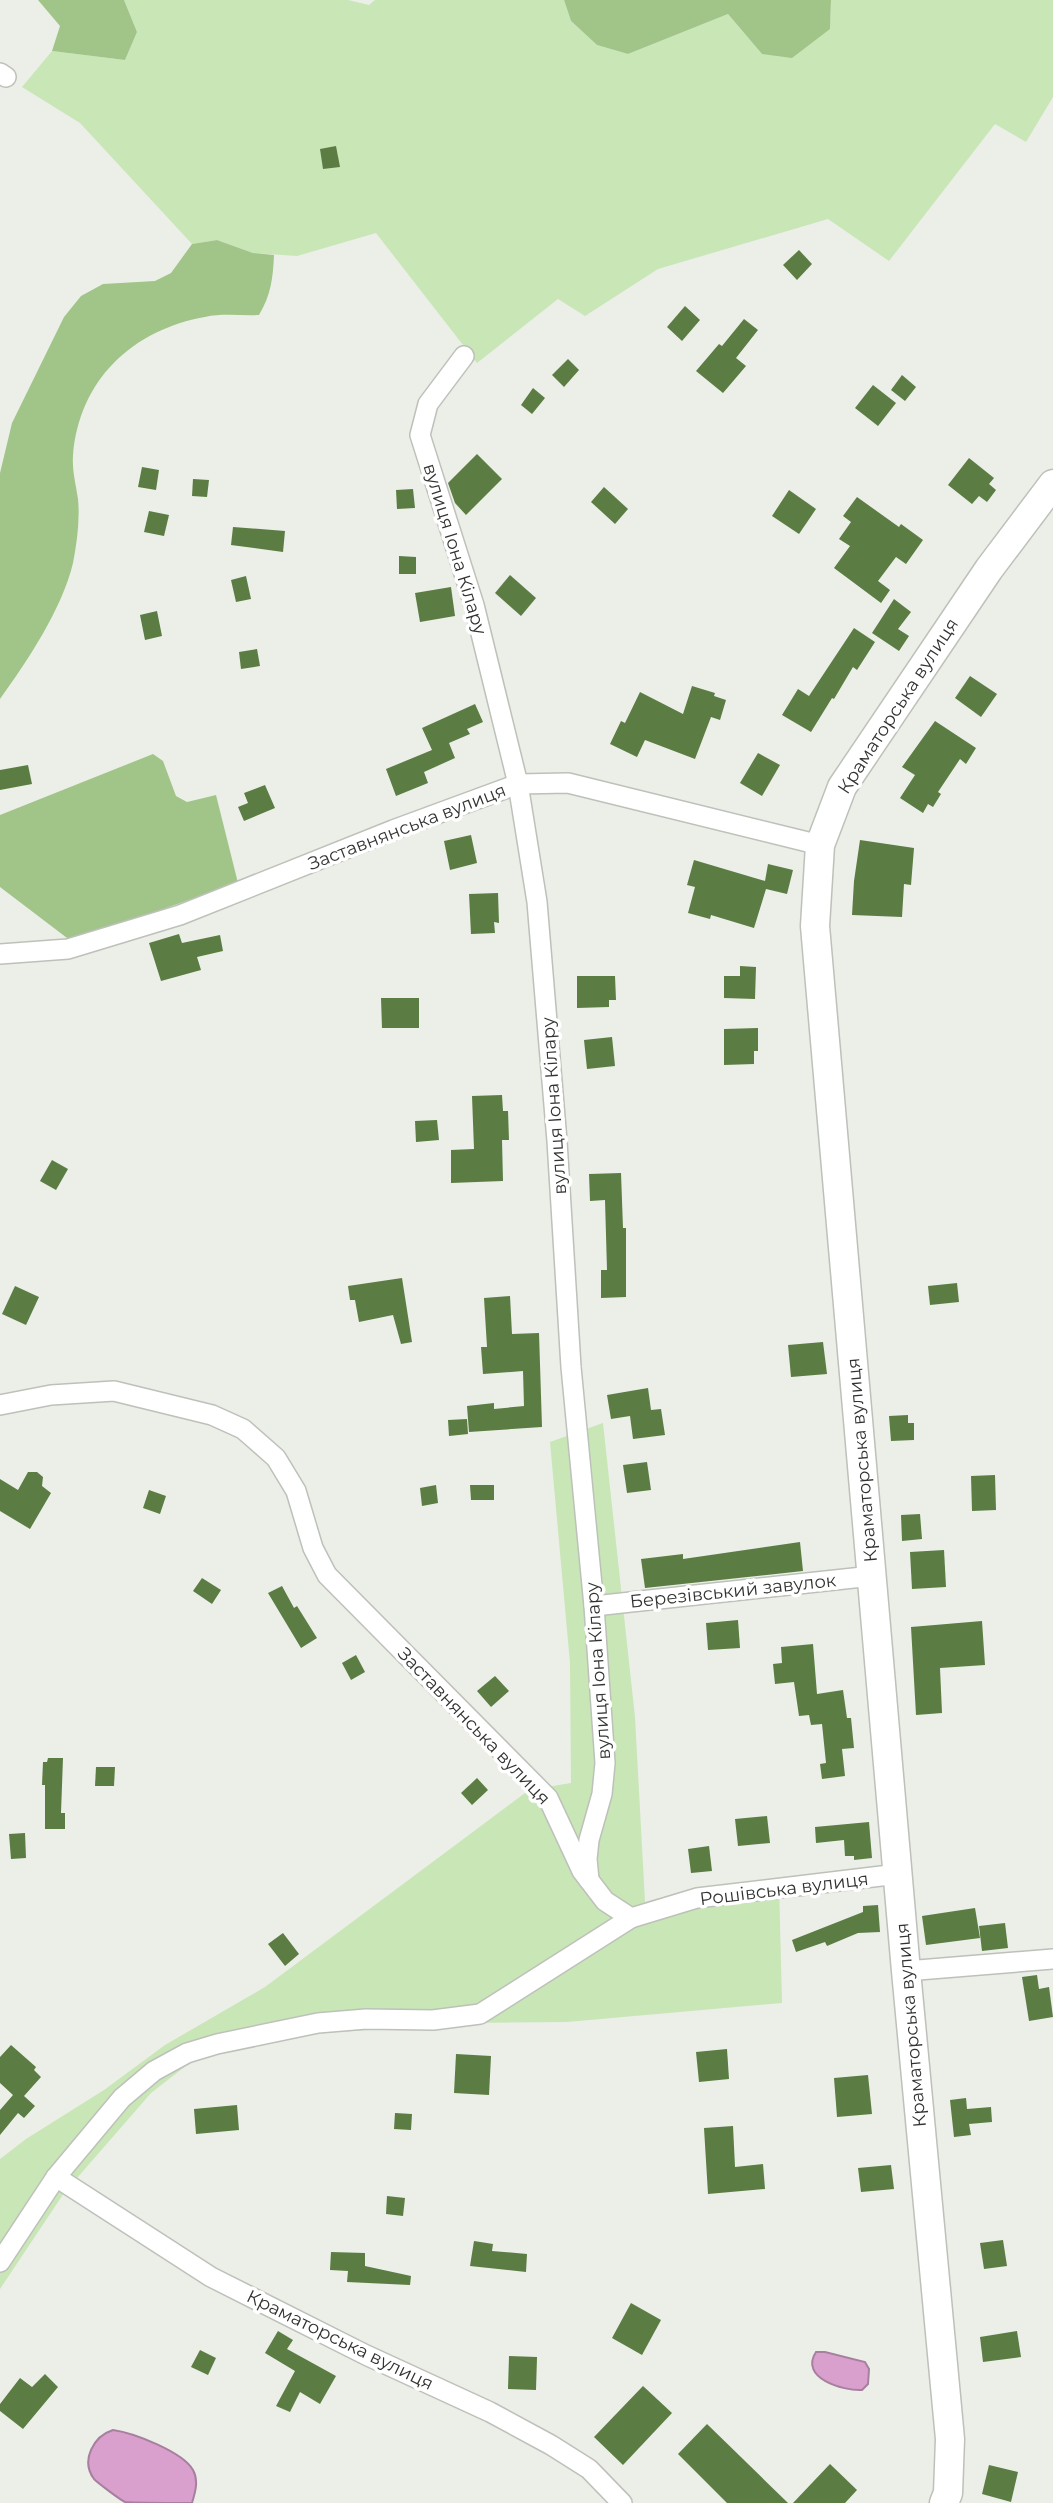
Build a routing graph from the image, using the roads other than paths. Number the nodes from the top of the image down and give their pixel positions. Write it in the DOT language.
graph roads {
  1 [pos="464,356"];
  2 [pos="1053,484"];
  3 [pos="518,784"];
  4 [pos="820,845"];
  5 [pos="0,954"];
  6 [pos="0,1405"];
  7 [pos="872,1576"];
  8 [pos="594,1606"];
  9 [pos="898,1874"];
  10 [pos="589,1880"];
  11 [pos="631,1918"];
  12 [pos="1053,1959"];
  13 [pos="906,1971"];
  14 [pos="56,2177"];
  15 [pos="0,2262"];
  16 [pos="621,2503"];
  17 [pos="944,2503"];
  1 -- 3 [label="street, вулиця Іона Кілару"];
  2 -- 4 [label="street, Краматорська вулиця"];
  3 -- 4 [label="street, Заставнянська вулиця"];
  3 -- 5 [label="street, Заставнянська вулиця"];
  3 -- 8 [label="street, вулиця Іона Кілару"];
  4 -- 7 [label="street, Краматорська вулиця"];
  6 -- 10 [label="street, Заставнянська вулиця"];
  7 -- 8 [label="street, Березівський завулок"];
  7 -- 9 [label="street, Краматорська вулиця"];
  8 -- 10 [label="street, вулиця Іона Кілару"];
  9 -- 11 [label="street, Рошівська вулиця"];
  9 -- 13 [label="street, Краматорська вулиця"];
  10 -- 11 [label="street, Заставнянська вулиця"];
  11 -- 14 [label="street"];
  12 -- 13 [label="street"];
  13 -- 17 [label="street, Краматорська вулиця"];
  14 -- 15 [label="street"];
  14 -- 16 [label="street, Краматорська вулиця"];
}
